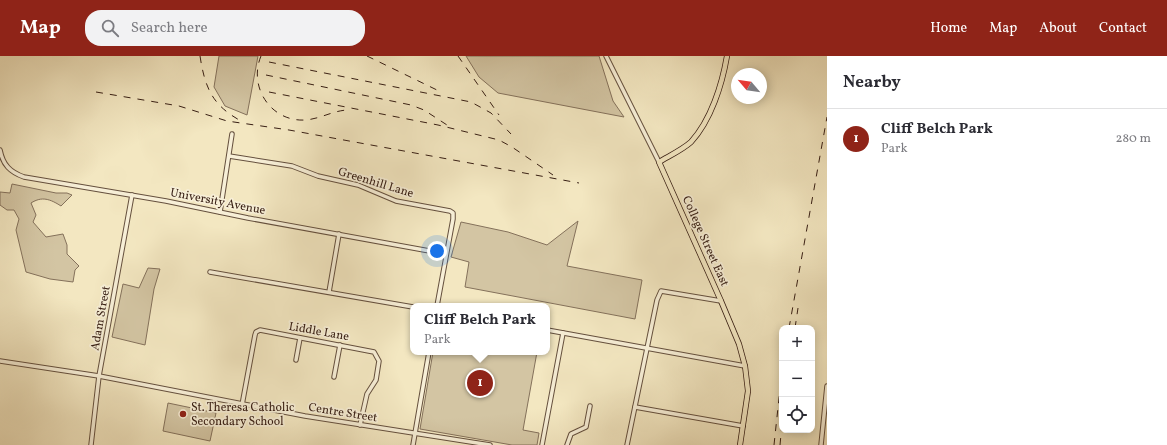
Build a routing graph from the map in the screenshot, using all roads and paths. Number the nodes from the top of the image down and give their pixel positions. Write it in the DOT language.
graph roads {
  1 [pos="606,56"];
  2 [pos="727,56"];
  3 [pos="232,134"];
  4 [pos="0,150"];
  5 [pos="229,156"];
  6 [pos="659,162"];
  7 [pos="132,195"];
  8 [pos="220,212"];
  9 [pos="339,234"];
  10 [pos="446,254"];
  11 [pos="210,272"];
  12 [pos="329,292"];
  13 [pos="721,300"];
  14 [pos="438,303"];
  15 [pos="410,306"];
  16 [pos="550,331"];
  17 [pos="563,333"];
  18 [pos="300,338"];
  19 [pos="340,345"];
  20 [pos="648,348"];
  21 [pos="428,355"];
  22 [pos="296,360"];
  23 [pos="0,361"];
  24 [pos="746,366"];
  25 [pos="99,376"];
  26 [pos="334,377"];
  27 [pos="827,386"];
  28 [pos="242,405"];
  29 [pos="590,406"];
  30 [pos="635,407"];
  31 [pos="360,425"];
  32 [pos="743,426"];
  33 [pos="414,433"];
  34 [pos="822,439"];
  35 [pos="827,440"];
  36 [pos="91,445"];
  37 [pos="413,445"];
  38 [pos="490,445"];
  39 [pos="542,445"];
  40 [pos="567,445"];
  41 [pos="627,445"];
  42 [pos="740,445"];
  43 [pos="821,445"];
  1 -- 6 [label="street, College Street East"];
  2 -- 6 [label="main road"];
  3 -- 5 [label="street"];
  4 -- 7 [label="street, University Avenue"];
  5 -- 8 [label="street"];
  5 -- 10 [label="street, Greenhill Lane"];
  6 -- 13 [label="main road, College Street East"];
  7 -- 8 [label="street, University Avenue"];
  7 -- 25 [label="street, Adam Street"];
  8 -- 9 [label="street, University Avenue"];
  9 -- 10 [label="street, University Avenue"];
  9 -- 12 [label="street"];
  10 -- 14 [label="street"];
  11 -- 12 [label="street"];
  12 -- 15 [label="street"];
  13 -- 20 [label="street"];
  13 -- 24 [label="main road, College Street East"];
  16 -- 17 [label="street"];
  17 -- 20 [label="street"];
  17 -- 39 [label="street"];
  18 -- 19 [label="street, Liddle Lane"];
  18 -- 22 [label="street"];
  18 -- 28 [label="street, Liddle Lane"];
  19 -- 26 [label="street"];
  19 -- 31 [label="street, Liddle Lane"];
  20 -- 24 [label="street"];
  20 -- 30 [label="street"];
  21 -- 33 [label="street"];
  23 -- 25 [label="street, Centre Street"];
  24 -- 32 [label="main road, College Street East"];
  25 -- 28 [label="street, Centre Street"];
  25 -- 36 [label="street, Adam Street"];
  27 -- 34 [label="street"];
  28 -- 31 [label="street, Centre Street"];
  29 -- 40 [label="street"];
  30 -- 32 [label="street"];
  30 -- 41 [label="street"];
  31 -- 33 [label="street, Centre Street"];
  32 -- 42 [label="main road, College Street East"];
  33 -- 37 [label="street"];
  33 -- 38 [label="street, Centre Street"];
  34 -- 35 [label="street"];
  34 -- 43 [label="street"];
}
